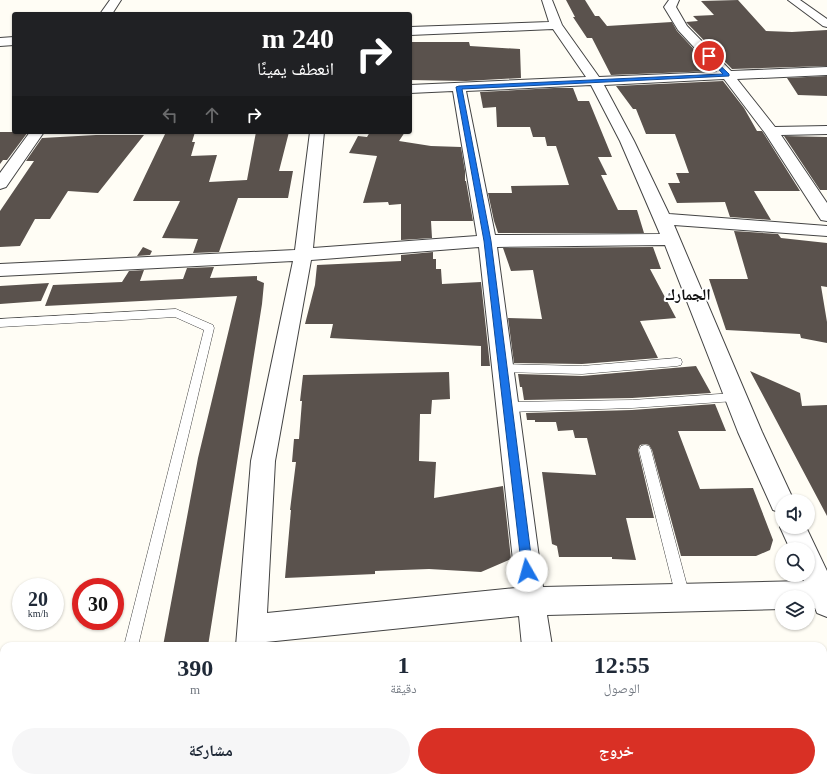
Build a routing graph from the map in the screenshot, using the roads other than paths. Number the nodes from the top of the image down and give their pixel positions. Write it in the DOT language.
graph roads {
  1 [pos="116,0"];
  2 [pos="547,0"];
  3 [pos="674,0"];
  4 [pos="793,0"];
  5 [pos="107,12"];
  6 [pos="827,24"];
  7 [pos="556,25"];
  8 [pos="412,31"];
  9 [pos="12,41"];
  10 [pos="0,42"];
  11 [pos="827,71"];
  12 [pos="727,75"];
  13 [pos="595,81"];
  14 [pos="459,87"];
  15 [pos="412,89"];
  16 [pos="827,130"];
  17 [pos="771,132"];
  18 [pos="36,134"];
  19 [pos="317,134"];
  20 [pos="0,184"];
  21 [pos="827,216"];
  22 [pos="663,219"];
  23 [pos="827,231"];
  24 [pos="671,239"];
  25 [pos="488,241"];
  26 [pos="303,254"];
  27 [pos="0,270"];
  28 [pos="0,323"];
  29 [pos="677,362"];
  30 [pos="503,368"];
  31 [pos="735,397"];
  32 [pos="508,408"];
  33 [pos="645,450"];
  34 [pos="778,494"];
  35 [pos="815,574"];
  36 [pos="683,597"];
  37 [pos="826,597"];
  38 [pos="531,601"];
  39 [pos="252,638"];
  40 [pos="132,642"];
  41 [pos="536,642"];
  1 -- 5 [label="street"];
  2 -- 7 [label="street"];
  3 -- 12 [label="street"];
  4 -- 6 [label="street"];
  7 -- 8 [label="street"];
  7 -- 13 [label="street"];
  9 -- 10 [label="street"];
  11 -- 12 [label="street"];
  12 -- 13 [label="street"];
  12 -- 17 [label="street"];
  13 -- 14 [label="street"];
  13 -- 22 [label="street"];
  14 -- 15 [label="street"];
  14 -- 25 [label="street"];
  16 -- 17 [label="street"];
  17 -- 21 [label="street"];
  18 -- 20 [label="street"];
  19 -- 26 [label="street"];
  22 -- 23 [label="street"];
  22 -- 24 [label="street"];
  24 -- 25 [label="street"];
  24 -- 31 [label="street"];
  25 -- 26 [label="street"];
  25 -- 30 [label="street"];
  26 -- 27 [label="street"];
  26 -- 39 [label="street"];
  28 -- 40 [label="lane"];
  29 -- 30 [label="lane"];
  30 -- 32 [label="street"];
  31 -- 32 [label="lane"];
  31 -- 34 [label="street"];
  32 -- 38 [label="street"];
  33 -- 36 [label="lane"];
  35 -- 37 [label="street"];
  36 -- 37 [label="street"];
  36 -- 38 [label="street"];
  38 -- 39 [label="street"];
  38 -- 41 [label="street"];
}
